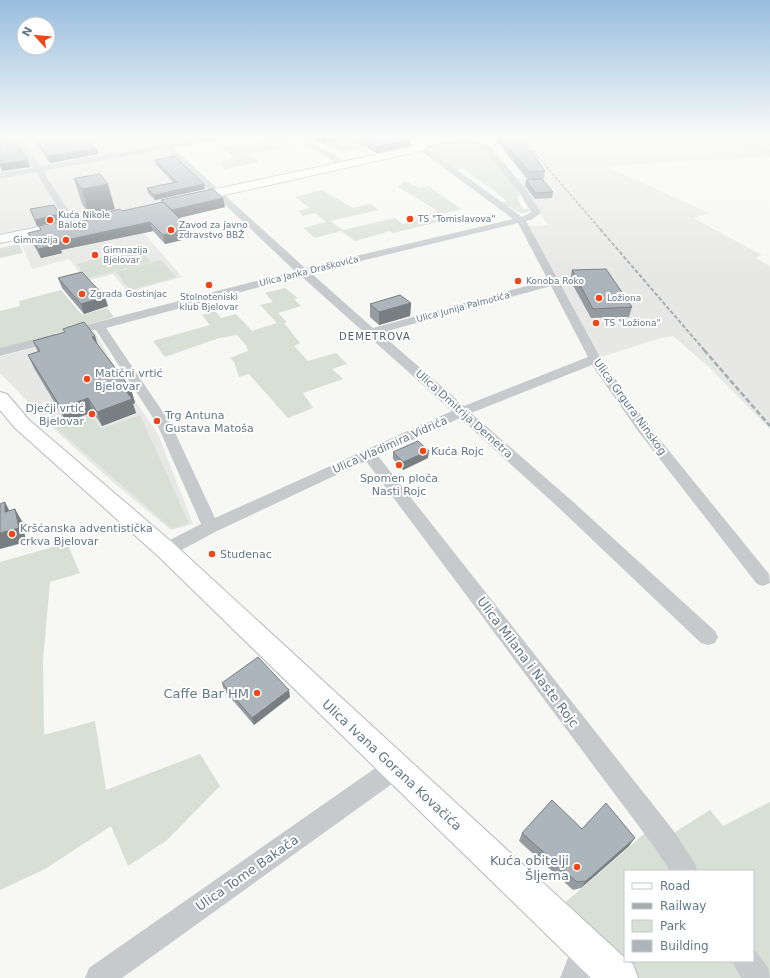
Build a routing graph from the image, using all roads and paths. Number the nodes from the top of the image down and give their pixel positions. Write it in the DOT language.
graph roads {
  1 [pos="47,182"];
  2 [pos="206,182"];
  3 [pos="270,182"];
  4 [pos="467,182"];
  5 [pos="513,182"];
  6 [pos="218,193"];
  7 [pos="181,201"];
  8 [pos="520,220"];
  9 [pos="78,223"];
  10 [pos="0,239"];
  11 [pos="303,272"];
  12 [pos="555,282"];
  13 [pos="99,326"];
  14 [pos="371,332"];
  15 [pos="0,352"];
  16 [pos="594,359"];
  17 [pos="0,398"];
  18 [pos="462,412"];
  19 [pos="369,454"];
  20 [pos="211,527"];
  21 [pos="166,550"];
  22 [pos="763,579"];
  23 [pos="708,637"];
  24 [pos="395,768"];
  25 [pos="684,870"];
  26 [pos="586,948"];
  27 [pos="747,962"];
  28 [pos="99,978"];
  29 [pos="574,978"];
  30 [pos="619,978"];
  31 [pos="758,978"];
  1 -- 9 [label="street"];
  2 -- 6 [label="street, Ulica Dmitrija Demetra"];
  3 -- 6 [label="street"];
  4 -- 8 [label="street"];
  5 -- 8 [label="street, Ulica Janka Draškovića"];
  6 -- 7 [label="street"];
  6 -- 11 [label="street, Ulica Dmitrija Demetra"];
  8 -- 11 [label="street, Ulica Janka Draškovića"];
  8 -- 12 [label="street, Ulica Grgura Ninskog"];
  9 -- 10 [label="street"];
  11 -- 13 [label="street, Ulica Janka Draškovića"];
  11 -- 14 [label="street, Ulica Dmitrija Demetra"];
  12 -- 14 [label="street, Ulica Junija Palmotića"];
  12 -- 16 [label="street, Ulica Grgura Ninskog"];
  13 -- 15 [label="street"];
  13 -- 20 [label="street"];
  14 -- 18 [label="street, Ulica Dmitrija Demetra"];
  16 -- 18 [label="street, Ulica Vladimira Vidrića"];
  16 -- 22 [label="street, Ulica Grgura Ninskog"];
  17 -- 21 [label="street"];
  18 -- 19 [label="street, Ulica Vladimira Vidrića"];
  18 -- 23 [label="street, Ulica Dmitrija Demetra"];
  19 -- 20 [label="street, Ulica Vladimira Vidrića"];
  19 -- 25 [label="street, Ulica Milana i Naste Rojc"];
  20 -- 21 [label="street"];
  21 -- 24 [label="street, Ulica Ivana Gorana Kovačića"];
  24 -- 26 [label="street, Ulica Ivana Gorana Kovačića"];
  24 -- 28 [label="street, Ulica Tome Bakača"];
  26 -- 29 [label="street"];
  26 -- 30 [label="street, Ulica Ivana Gorana Kovačića"];
  27 -- 31 [label="street"];
}
